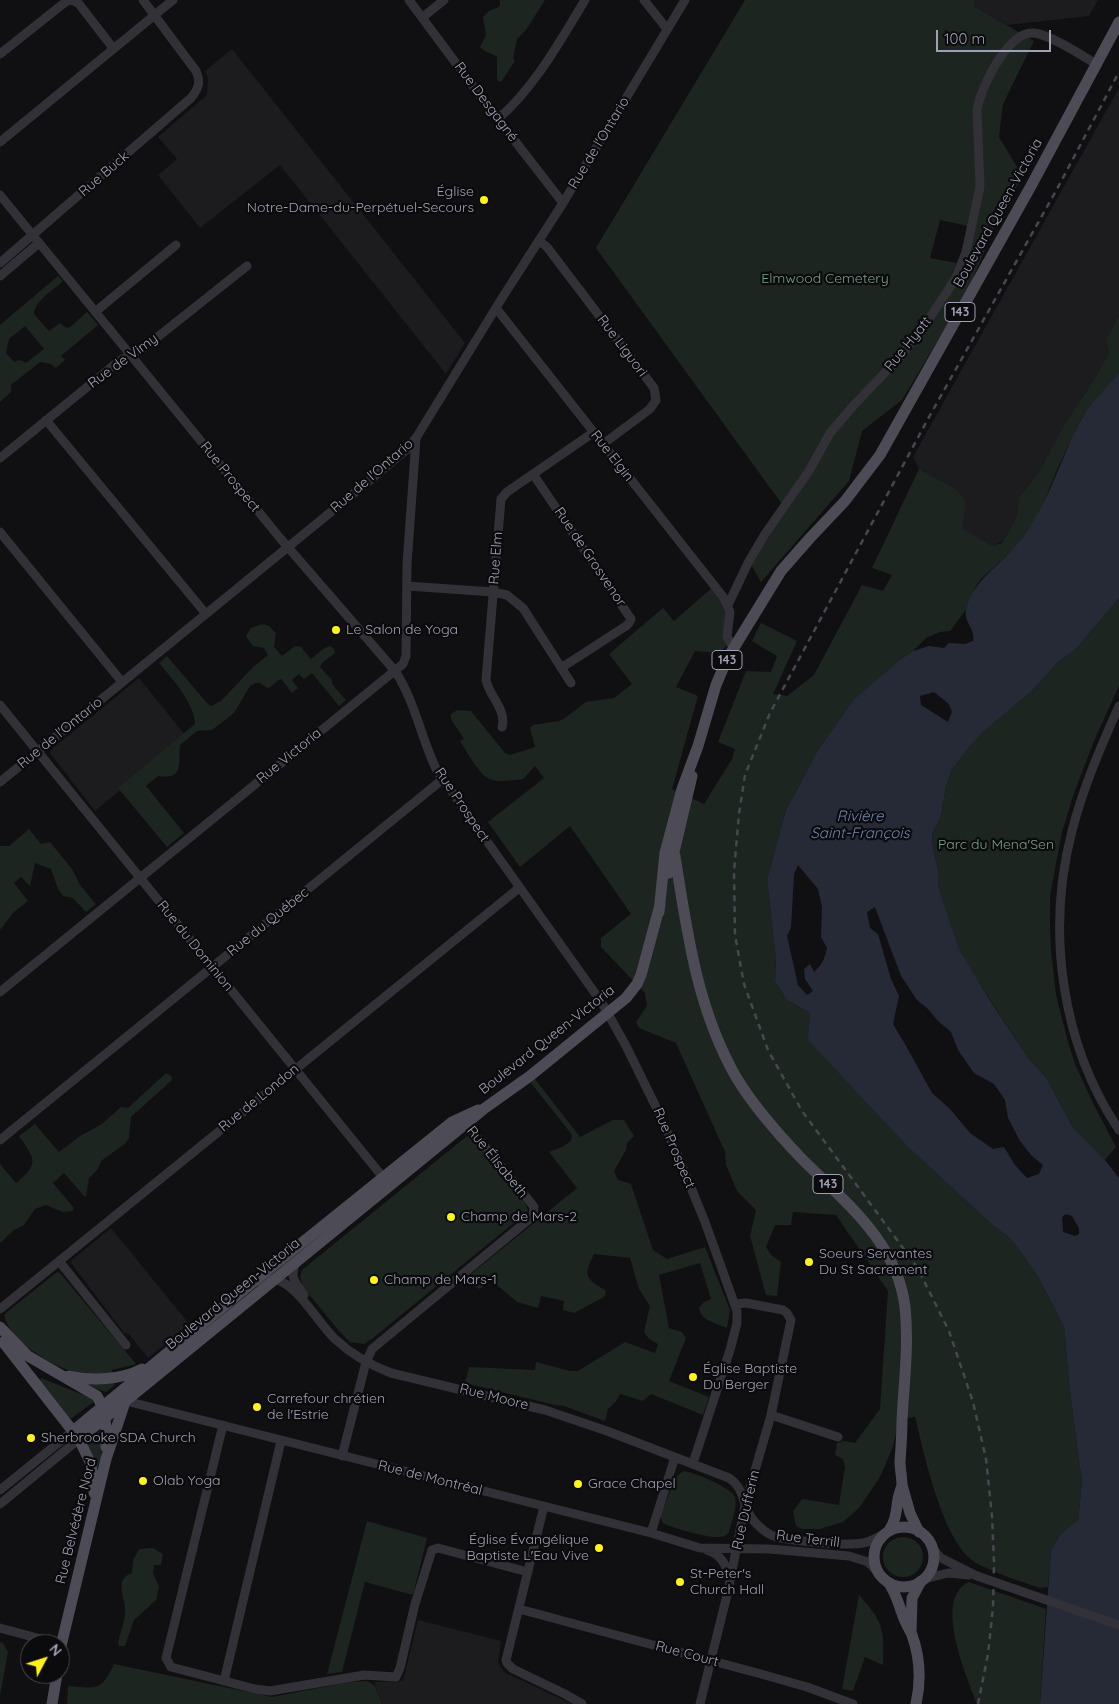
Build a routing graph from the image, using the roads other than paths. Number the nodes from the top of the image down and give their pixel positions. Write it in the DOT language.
graph roads {
  1 [pos="143,0"];
  2 [pos="173,0"];
  3 [pos="409,0"];
  4 [pos="444,0"];
  5 [pos="585,0"];
  6 [pos="644,0"];
  7 [pos="685,0"];
  8 [pos="154,15"];
  9 [pos="422,17"];
  10 [pos="1119,22"];
  11 [pos="667,29"];
  12 [pos="114,48"];
  13 [pos="0,54"];
  14 [pos="1096,64"];
  15 [pos="498,119"];
  16 [pos="0,142"];
  17 [pos="0,195"];
  18 [pos="563,203"];
  19 [pos="33,236"];
  20 [pos="539,241"];
  21 [pos="40,244"];
  22 [pos="176,245"];
  23 [pos="0,264"];
  24 [pos="247,266"];
  25 [pos="0,276"];
  26 [pos="496,308"];
  27 [pos="95,312"];
  28 [pos="131,355"];
  29 [pos="46,420"];
  30 [pos="594,432"];
  31 [pos="416,438"];
  32 [pos="603,444"];
  33 [pos="0,458"];
  34 [pos="533,474"];
  35 [pos="0,532"];
  36 [pos="288,547"];
  37 [pos="407,586"];
  38 [pos="493,592"];
  39 [pos="728,605"];
  40 [pos="206,614"];
  41 [pos="734,648"];
  42 [pos="561,668"];
  43 [pos="395,670"];
  44 [pos="122,682"];
  45 [pos="571,683"];
  46 [pos="0,706"];
  47 [pos="1119,706"];
  48 [pos="502,727"];
  49 [pos="37,751"];
  50 [pos="443,779"];
  51 [pos="0,782"];
  52 [pos="677,825"];
  53 [pos="675,851"];
  54 [pos="140,878"];
  55 [pos="519,888"];
  56 [pos="659,912"];
  57 [pos="695,963"];
  58 [pos="212,967"];
  59 [pos="0,992"];
  60 [pos="608,1012"];
  61 [pos="295,1069"];
  62 [pos="463,1120"];
  63 [pos="1119,1130"];
  64 [pos="0,1140"];
  65 [pos="386,1181"];
  66 [pos="59,1261"];
  67 [pos="297,1261"];
  68 [pos="274,1279"];
  69 [pos="252,1283"];
  70 [pos="735,1304"];
  71 [pos="0,1309"];
  72 [pos="309,1309"];
  73 [pos="0,1327"];
  74 [pos="1,1340"];
  75 [pos="126,1345"];
  76 [pos="158,1360"];
  77 [pos="366,1362"];
  78 [pos="61,1374"];
  79 [pos="112,1399"];
  80 [pos="100,1401"];
  81 [pos="126,1401"];
  82 [pos="771,1415"];
  83 [pos="104,1418"];
  84 [pos="223,1425"];
  85 [pos="76,1435"];
  86 [pos="838,1437"];
  87 [pos="281,1441"];
  88 [pos="342,1456"];
  89 [pos="675,1457"];
  90 [pos="106,1459"];
  91 [pos="693,1464"];
  92 [pos="902,1484"];
  93 [pos="0,1490"];
  94 [pos="0,1504"];
  95 [pos="745,1505"];
  96 [pos="544,1506"];
  97 [pos="94,1510"];
  98 [pos="919,1532"];
  99 [pos="651,1533"];
  100 [pos="886,1533"];
  101 [pos="932,1547"];
  102 [pos="700,1548"];
  103 [pos="736,1548"];
  104 [pos="528,1572"];
  105 [pos="879,1573"];
  106 [pos="977,1576"];
  107 [pos="730,1579"];
  108 [pos="922,1580"];
  109 [pos="888,1582"];
  110 [pos="518,1609"];
  111 [pos="1119,1625"];
  112 [pos="0,1628"];
  113 [pos="911,1632"];
  114 [pos="20,1634"];
  115 [pos="63,1634"];
  116 [pos="710,1661"];
  117 [pos="224,1681"];
  118 [pos="55,1684"];
  119 [pos="52,1704"];
  120 [pos="582,1704"];
  121 [pos="700,1704"];
  122 [pos="853,1704"];
  123 [pos="916,1704"];
  1 -- 8 [label="street"];
  2 -- 8 [label="street"];
  3 -- 9 [label="street, Rue Desgagné"];
  4 -- 9 [label="street"];
  5 -- 15 [label="street"];
  6 -- 11 [label="street"];
  7 -- 11 [label="street, Rue de l'Ontario"];
  8 -- 12 [label="street"];
  8 -- 19 [label="street, Rue Buck"];
  9 -- 15 [label="street, Rue Desgagné"];
  10 -- 14 [label="main road, Boulevard Queen-Victoria / 143"];
  11 -- 18 [label="street, Rue de l'Ontario"];
  12 -- 13 [label="street"];
  12 -- 16 [label="street"];
  14 -- 39 [label="street, Rue Hyatt"];
  14 -- 41 [label="main road, Boulevard Queen-Victoria / 143"];
  15 -- 18 [label="street, Rue Desgagné"];
  17 -- 19 [label="street, Rue Prospect"];
  18 -- 20 [label="street, Rue de l'Ontario"];
  19 -- 21 [label="street, Rue Prospect"];
  19 -- 23 [label="street, Rue Buck"];
  20 -- 26 [label="street, Rue de l'Ontario"];
  20 -- 32 [label="street, Rue Liguori"];
  21 -- 25 [label="street"];
  21 -- 27 [label="street, Rue Prospect"];
  22 -- 27 [label="street"];
  24 -- 28 [label="street, Rue de Vimy"];
  26 -- 30 [label="street, Rue Elgin"];
  26 -- 31 [label="street, Rue de l'Ontario"];
  27 -- 28 [label="street, Rue Prospect"];
  28 -- 29 [label="street, Rue de Vimy"];
  28 -- 36 [label="street, Rue Prospect"];
  29 -- 33 [label="street, Rue de Vimy"];
  29 -- 40 [label="street"];
  30 -- 32 [label="street, Rue Elgin"];
  30 -- 34 [label="street, Rue Elm"];
  31 -- 36 [label="street, Rue de l'Ontario"];
  31 -- 37 [label="street, Rue Victoria"];
  32 -- 39 [label="street, Rue Elgin"];
  34 -- 38 [label="street, Rue Elm"];
  34 -- 42 [label="street, Rue de Grosvenor"];
  35 -- 44 [label="street"];
  36 -- 40 [label="street, Rue de l'Ontario"];
  36 -- 43 [label="street, Rue Prospect"];
  37 -- 38 [label="street"];
  37 -- 43 [label="street, Rue Victoria"];
  38 -- 42 [label="street"];
  38 -- 48 [label="street, Rue Elm"];
  39 -- 41 [label="street, Rue Hyatt"];
  40 -- 44 [label="street, Rue de l'Ontario"];
  41 -- 52 [label="main road, Boulevard Queen-Victoria / 143"];
  42 -- 45 [label="street"];
  43 -- 50 [label="street, Rue Prospect"];
  43 -- 54 [label="street, Rue Victoria"];
  44 -- 49 [label="street, Rue de l'Ontario"];
  46 -- 49 [label="street, Rue du Dominion"];
  47 -- 63 [label="street"];
  49 -- 51 [label="street, Rue de l'Ontario"];
  49 -- 54 [label="street, Rue du Dominion"];
  50 -- 55 [label="street, Rue Prospect"];
  50 -- 58 [label="street, Rue du Québec"];
  52 -- 53 [label="main road, Boulevard Queen-Victoria / 143"];
  52 -- 56 [label="main road, Boulevard Queen-Victoria"];
  52 -- 57 [label="main road, 143"];
  53 -- 56 [label="main road, Boulevard Queen-Victoria"];
  53 -- 57 [label="main road, 143"];
  54 -- 58 [label="street, Rue du Dominion"];
  54 -- 59 [label="street, Rue Victoria"];
  55 -- 60 [label="street, Rue Prospect"];
  55 -- 61 [label="street, Rue de London"];
  56 -- 60 [label="main road, Boulevard Queen-Victoria"];
  57 -- 92 [label="main road, 143"];
  58 -- 61 [label="street, Rue du Dominion"];
  58 -- 64 [label="street, Rue du Québec"];
  60 -- 62 [label="main road, Boulevard Queen-Victoria"];
  60 -- 70 [label="street, Rue Prospect"];
  61 -- 65 [label="street, Rue du Dominion"];
  61 -- 66 [label="street, Rue de London"];
  62 -- 65 [label="main road, Boulevard Queen-Victoria"];
  62 -- 77 [label="street, Rue Élisabeth"];
  65 -- 67 [label="main road, Boulevard Queen-Victoria"];
  65 -- 69 [label="main road, Boulevard Queen-Victoria"];
  66 -- 71 [label="street, Rue de London"];
  66 -- 75 [label="street"];
  67 -- 68 [label="main road, Boulevard Queen-Victoria"];
  67 -- 72 [label="street"];
  68 -- 69 [label="street"];
  68 -- 72 [label="street, Rue Moore"];
  68 -- 81 [label="main road, Boulevard Queen-Victoria"];
  69 -- 76 [label="main road, Boulevard Queen-Victoria"];
  70 -- 82 [label="street, Rue Dufferin"];
  70 -- 91 [label="street, Rue Prospect"];
  72 -- 77 [label="street, Rue Moore"];
  73 -- 78 [label="main road"];
  74 -- 80 [label="main road"];
  74 -- 85 [label="main road"];
  76 -- 78 [label="main road"];
  76 -- 79 [label="main road, Boulevard Queen-Victoria"];
  77 -- 88 [label="street, Rue Élisabeth"];
  77 -- 89 [label="street, Rue Moore"];
  78 -- 80 [label="main road"];
  79 -- 80 [label="main road"];
  79 -- 81 [label="main road"];
  80 -- 83 [label="main road"];
  80 -- 85 [label="main road, Boulevard Queen-Victoria"];
  81 -- 83 [label="main road, Boulevard Queen-Victoria"];
  81 -- 84 [label="street, Rue de Montréal"];
  81 -- 90 [label="main road, Rue Belvédère Nord"];
  82 -- 86 [label="street"];
  82 -- 95 [label="street, Rue Dufferin"];
  83 -- 85 [label="main road, Boulevard Queen-Victoria"];
  83 -- 90 [label="main road"];
  84 -- 87 [label="street, Rue de Montréal"];
  84 -- 117 [label="street"];
  85 -- 93 [label="street, Boulevard Queen-Victoria"];
  85 -- 94 [label="street, Boulevard Queen-Victoria"];
  85 -- 97 [label="main road"];
  87 -- 88 [label="street, Rue de Montréal"];
  87 -- 117 [label="street"];
  88 -- 96 [label="street, Rue de Montréal"];
  89 -- 91 [label="street, Rue Moore"];
  89 -- 99 [label="street"];
  90 -- 97 [label="main road, Rue Belvédère Nord"];
  91 -- 95 [label="street, Rue Moore"];
  92 -- 98 [label="main road, 143"];
  92 -- 100 [label="main road, 143"];
  95 -- 100 [label="street, Rue Terrill"];
  95 -- 103 [label="street, Rue Dufferin"];
  96 -- 99 [label="street, Rue de Montréal"];
  96 -- 104 [label="street"];
  97 -- 115 [label="main road, Rue Belvédère Nord"];
  98 -- 100 [label="main road"];
  98 -- 101 [label="main road, 143"];
  99 -- 102 [label="street, Rue de Montréal"];
  100 -- 105 [label="main road, 143"];
  101 -- 106 [label="street"];
  101 -- 108 [label="main road"];
  102 -- 103 [label="street, Rue de Montréal"];
  102 -- 107 [label="street"];
  103 -- 105 [label="street, Rue Terrill"];
  103 -- 107 [label="street, Rue Dufferin"];
  104 -- 110 [label="street"];
  104 -- 117 [label="street"];
  105 -- 109 [label="main road"];
  106 -- 108 [label="street"];
  106 -- 111 [label="street, bridge"];
  107 -- 116 [label="street, Rue Dufferin"];
  108 -- 109 [label="main road"];
  108 -- 113 [label="main road"];
  109 -- 113 [label="main road"];
  110 -- 116 [label="street, Rue Court"];
  110 -- 120 [label="street"];
  112 -- 114 [label="street"];
  113 -- 123 [label="main road"];
  116 -- 121 [label="street, Rue Dufferin"];
  116 -- 122 [label="street, Rue Court"];
  118 -- 119 [label="main road"];
}
